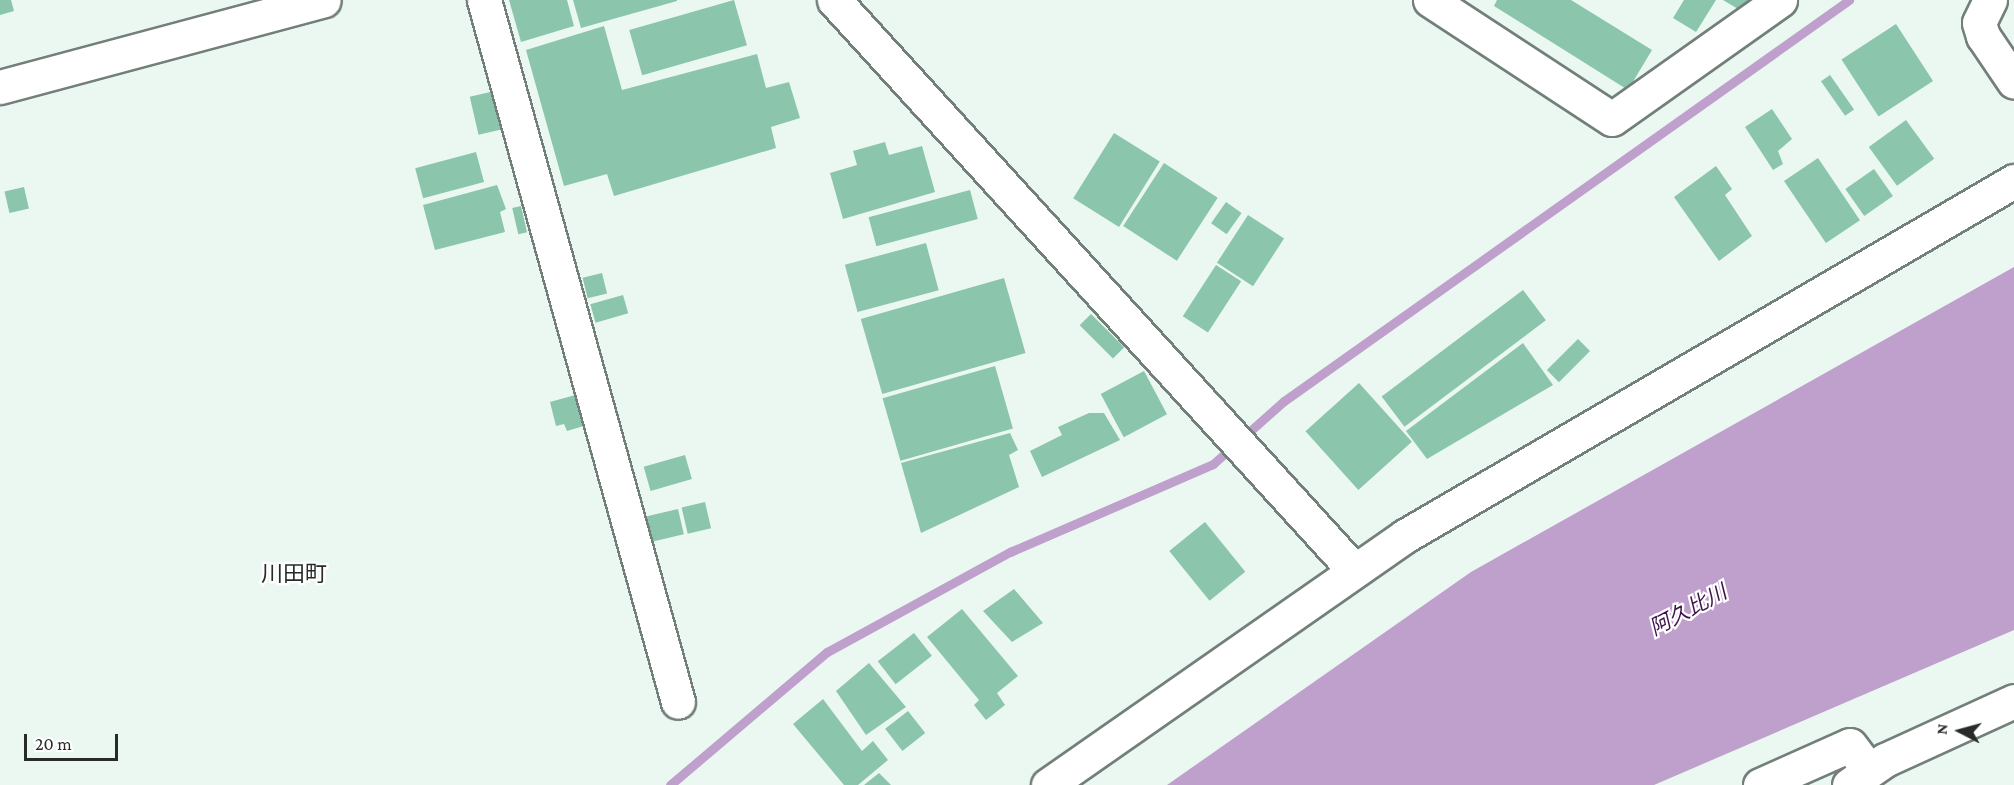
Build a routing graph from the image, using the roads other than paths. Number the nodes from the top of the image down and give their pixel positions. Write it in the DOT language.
graph roads {
  1 [pos="324,0"];
  2 [pos="484,0"];
  3 [pos="834,0"];
  4 [pos="1430,0"];
  5 [pos="1780,0"];
  6 [pos="1990,0"];
  7 [pos="2014,82"];
  8 [pos="0,87"];
  9 [pos="2014,181"];
  10 [pos="1353,569"];
  11 [pos="2014,701"];
  12 [pos="678,702"];
  13 [pos="1859,778"];
  14 [pos="1048,785"];
  15 [pos="1760,785"];
  1 -- 8 [label="street"];
  2 -- 12 [label="street"];
  3 -- 10 [label="street"];
  4 -- 5 [label="street"];
  6 -- 7 [label="street"];
  9 -- 10 [label="street"];
  10 -- 14 [label="street"];
  11 -- 13 [label="street"];
  13 -- 15 [label="street"];
}
